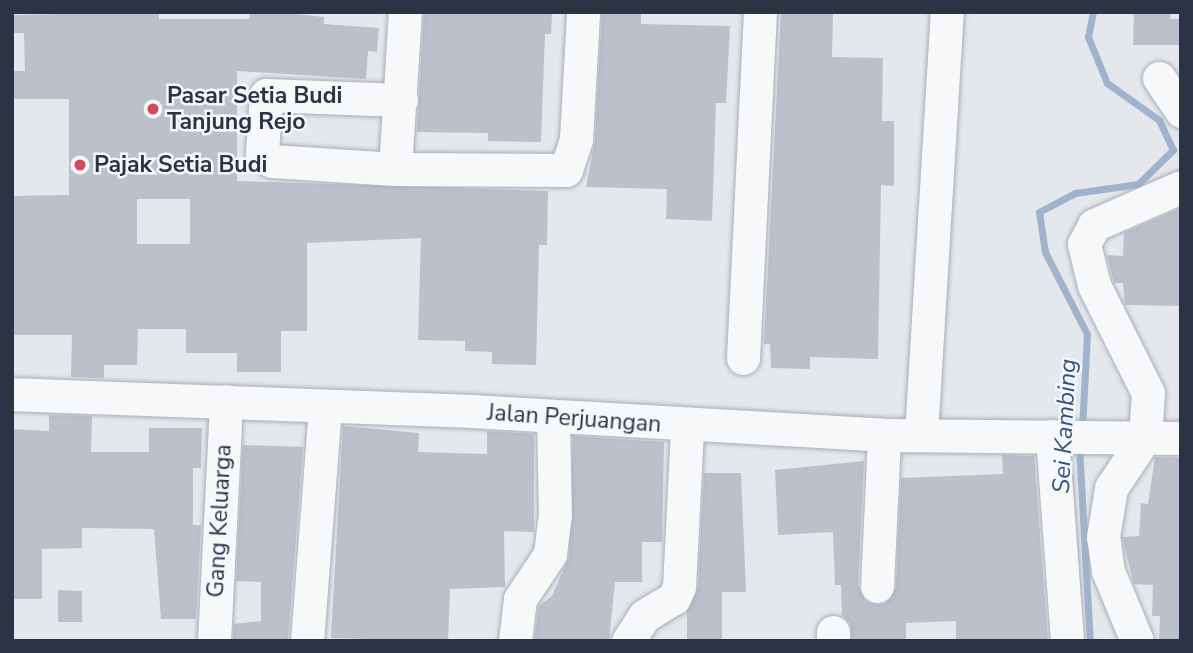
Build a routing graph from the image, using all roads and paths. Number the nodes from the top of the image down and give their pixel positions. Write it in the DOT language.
graph roads {
  1 [pos="405,12"];
  2 [pos="583,12"];
  3 [pos="760,12"];
  4 [pos="947,12"];
  5 [pos="1159,78"];
  6 [pos="401,100"];
  7 [pos="1181,111"];
  8 [pos="395,169"];
  9 [pos="1181,187"];
  10 [pos="743,358"];
  11 [pos="12,394"];
  12 [pos="226,401"];
  13 [pos="325,406"];
  14 [pos="553,419"];
  15 [pos="687,428"];
  16 [pos="921,434"];
  17 [pos="884,435"];
  18 [pos="1059,435"];
  19 [pos="1140,437"];
  20 [pos="1181,438"];
  21 [pos="877,586"];
  22 [pos="214,641"];
  23 [pos="307,641"];
  24 [pos="515,641"];
  25 [pos="628,641"];
  26 [pos="1067,641"];
  27 [pos="1137,641"];
  1 -- 6 [label="street"];
  2 -- 8 [label="street"];
  3 -- 10 [label="street"];
  4 -- 16 [label="street"];
  5 -- 7 [label="street"];
  6 -- 8 [label="street"];
  6 -- 8 [label="street"];
  9 -- 19 [label="street"];
  11 -- 12 [label="street, Jalan Perjuangan"];
  12 -- 13 [label="street, Jalan Perjuangan"];
  12 -- 22 [label="street, Gang Keluarga"];
  13 -- 14 [label="street, Jalan Perjuangan"];
  13 -- 23 [label="street"];
  14 -- 15 [label="street, Jalan Perjuangan"];
  14 -- 24 [label="street"];
  15 -- 17 [label="street, Jalan Perjuangan"];
  15 -- 25 [label="street"];
  16 -- 17 [label="street, Jalan Perjuangan"];
  16 -- 18 [label="street, Jalan Perjuangan"];
  17 -- 21 [label="street"];
  18 -- 19 [label="street, Jalan Perjuangan"];
  18 -- 26 [label="street"];
  19 -- 20 [label="street, Jalan Perjuangan"];
  19 -- 27 [label="street"];
}
